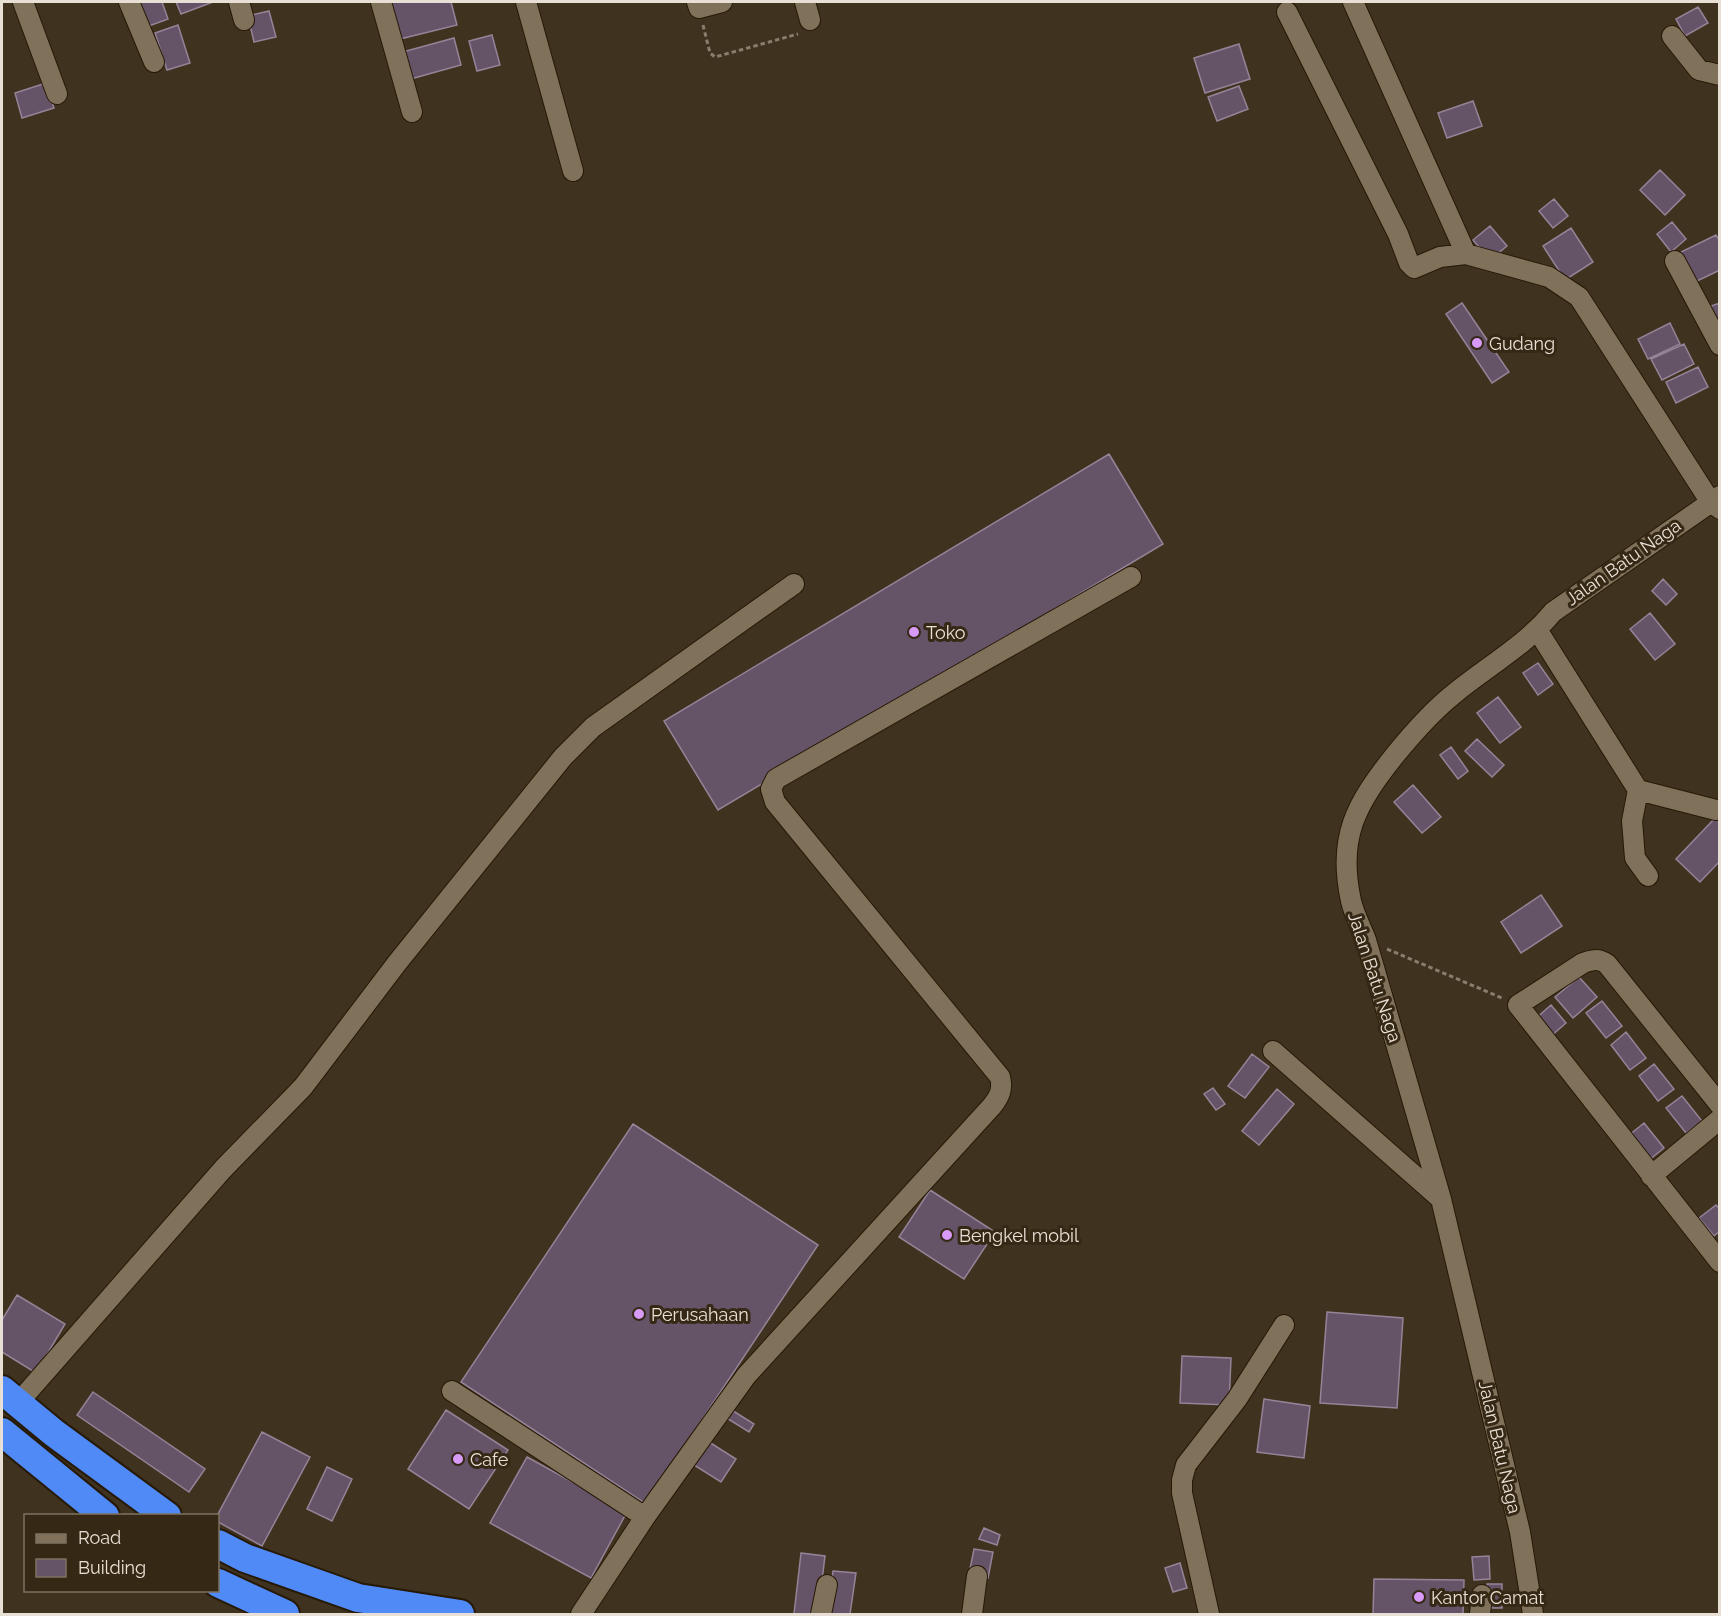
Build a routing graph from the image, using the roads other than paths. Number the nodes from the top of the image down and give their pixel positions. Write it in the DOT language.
graph roads {
  1 [pos="23,2"];
  2 [pos="129,2"];
  3 [pos="381,2"];
  4 [pos="526,2"];
  5 [pos="722,2"];
  6 [pos="1353,2"];
  7 [pos="698,5"];
  8 [pos="1287,12"];
  9 [pos="1672,36"];
  10 [pos="154,62"];
  11 [pos="1719,75"];
  12 [pos="57,94"];
  13 [pos="412,112"];
  14 [pos="573,171"];
  15 [pos="1466,254"];
  16 [pos="1675,261"];
  17 [pos="1719,345"];
  18 [pos="1716,502"];
  19 [pos="1131,577"];
  20 [pos="794,584"];
  21 [pos="1538,631"];
  22 [pos="1638,790"];
  23 [pos="1716,810"];
  24 [pos="1647,876"];
  25 [pos="1273,1051"];
  26 [pos="1719,1105"];
  27 [pos="1719,1119"];
  28 [pos="1651,1176"];
  29 [pos="1441,1200"];
  30 [pos="1719,1262"];
  31 [pos="1284,1325"];
  32 [pos="452,1391"];
  33 [pos="10,1396"];
  34 [pos="2,1432"];
  35 [pos="104,1514"];
  36 [pos="166,1514"];
  37 [pos="645,1517"];
  38 [pos="219,1545"];
  39 [pos="977,1576"];
  40 [pos="219,1583"];
  41 [pos="827,1585"];
  42 [pos="285,1614"];
  43 [pos="460,1614"];
  44 [pos="581,1614"];
  45 [pos="821,1614"];
  46 [pos="972,1614"];
  47 [pos="1209,1614"];
  48 [pos="1533,1614"];
  1 -- 12 [label="street"];
  2 -- 10 [label="street"];
  3 -- 13 [label="street"];
  4 -- 14 [label="street"];
  5 -- 7 [label="street"];
  6 -- 15 [label="street"];
  8 -- 15 [label="street"];
  9 -- 11 [label="street"];
  15 -- 18 [label="street"];
  16 -- 17 [label="street"];
  18 -- 21 [label="street, Jalan Batu Naga"];
  19 -- 37 [label="street"];
  20 -- 33 [label="street"];
  21 -- 22 [label="street"];
  21 -- 29 [label="street, Jalan Batu Naga"];
  22 -- 23 [label="street"];
  22 -- 24 [label="street"];
  25 -- 29 [label="street"];
  26 -- 28 [label="street"];
  27 -- 28 [label="street"];
  28 -- 30 [label="street"];
  29 -- 48 [label="street, Jalan Batu Naga"];
  31 -- 47 [label="street"];
  32 -- 37 [label="street"];
  33 -- 36 [label="highway"];
  34 -- 35 [label="highway"];
  37 -- 44 [label="street"];
  38 -- 43 [label="highway"];
  39 -- 46 [label="street"];
  40 -- 42 [label="highway"];
  41 -- 45 [label="street"];
}
